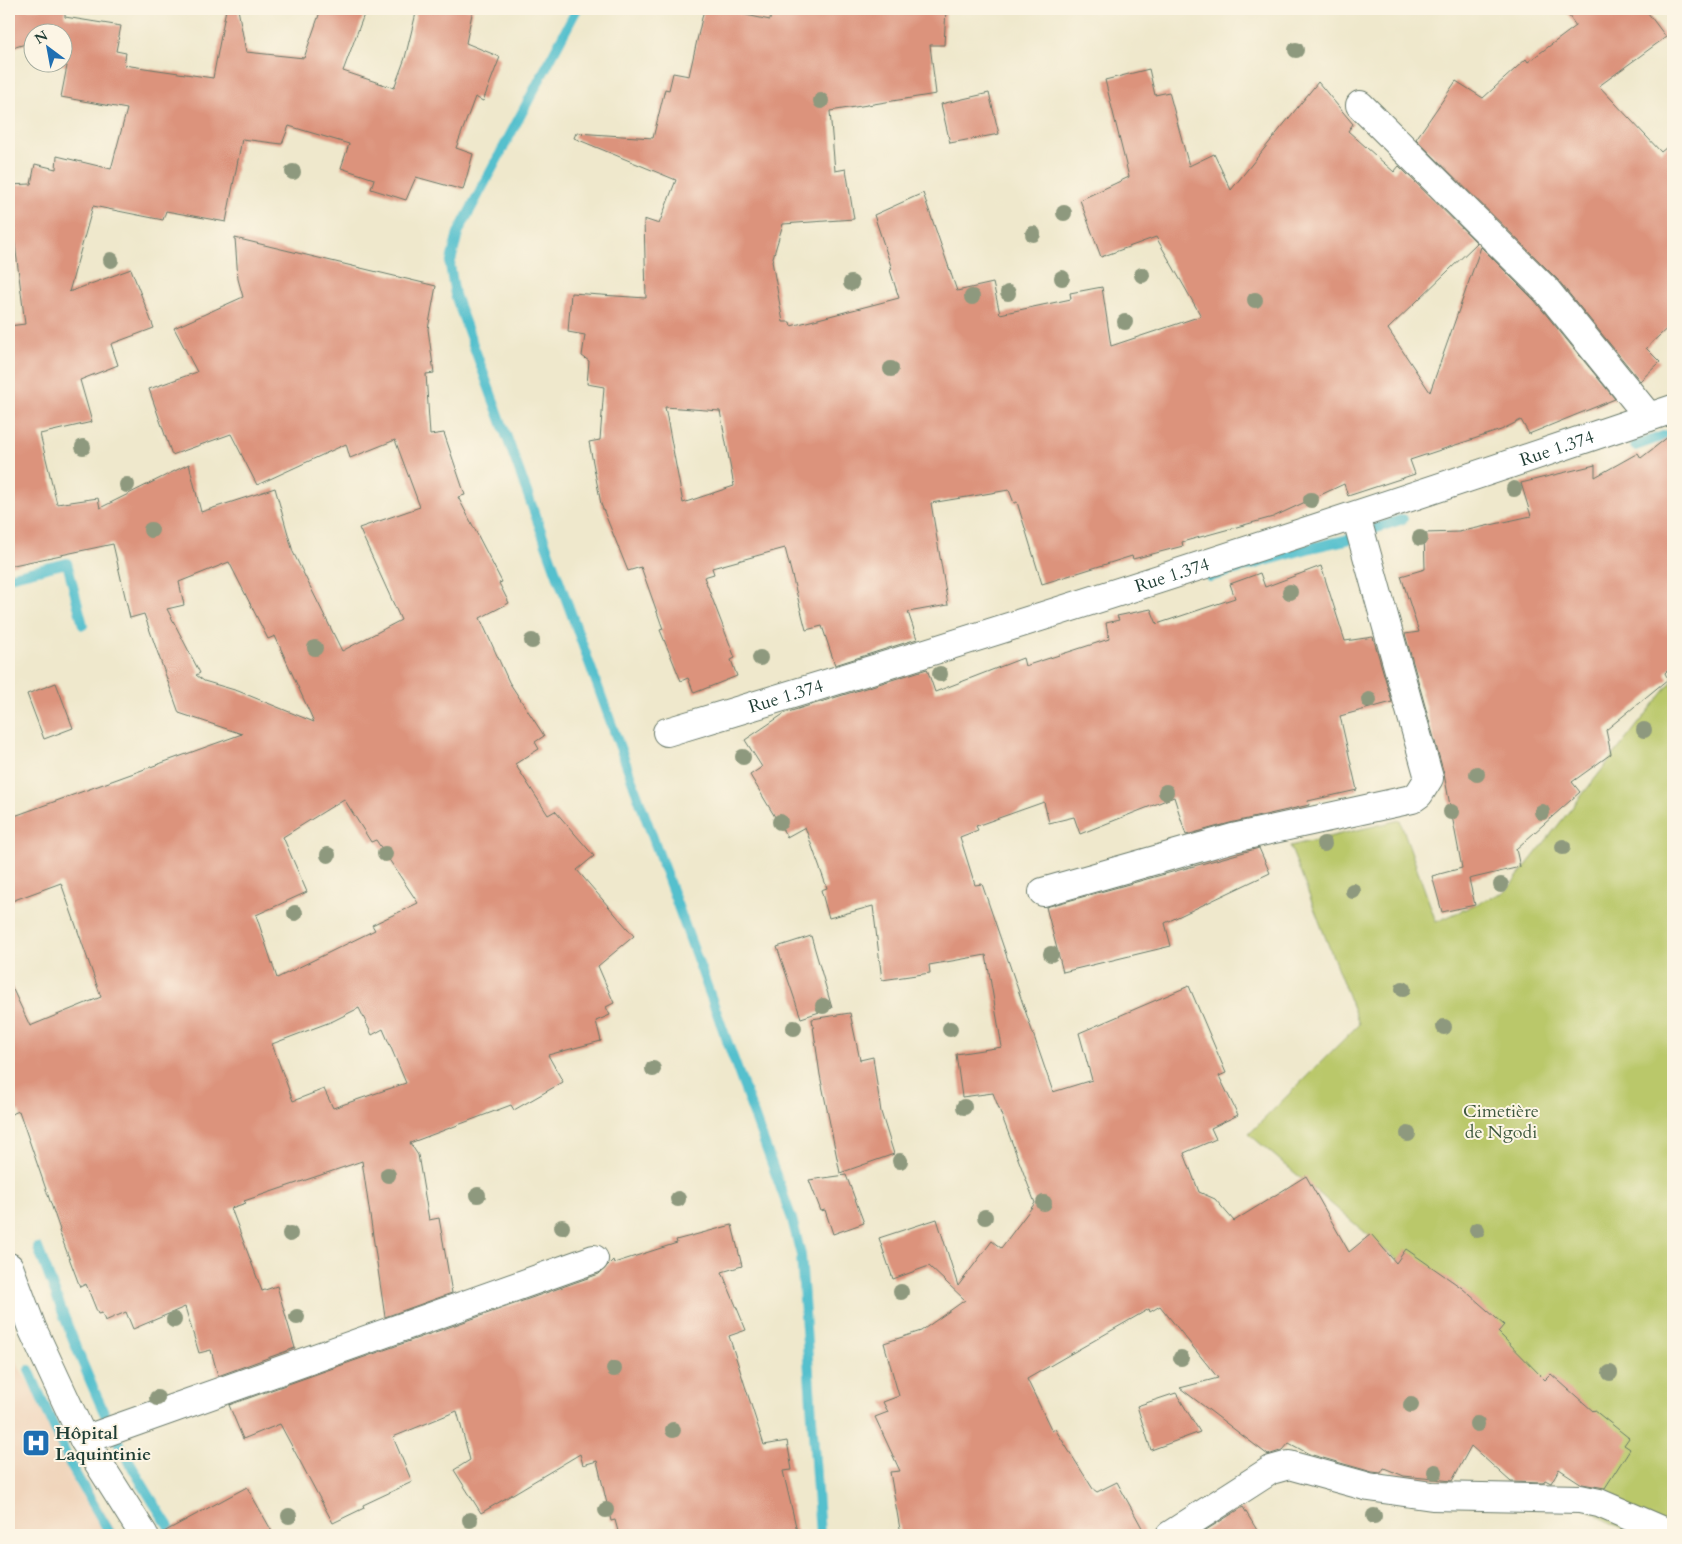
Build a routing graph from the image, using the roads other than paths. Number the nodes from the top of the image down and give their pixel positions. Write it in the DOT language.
graph roads {
  1 [pos="1360,105"];
  2 [pos="1661,413"];
  3 [pos="1356,516"];
  4 [pos="668,732"];
  5 [pos="1043,892"];
  6 [pos="594,1259"];
  7 [pos="9,1268"];
  8 [pos="84,1440"];
  9 [pos="144,1535"];
  10 [pos="1170,1535"];
  11 [pos="1673,1535"];
  1 -- 2 [label="street"];
  2 -- 3 [label="street, Rue 1.374"];
  3 -- 4 [label="street, Rue 1.374"];
  3 -- 5 [label="street"];
  6 -- 8 [label="street"];
  7 -- 8 [label="street"];
  8 -- 9 [label="street"];
  10 -- 11 [label="street"];
}
